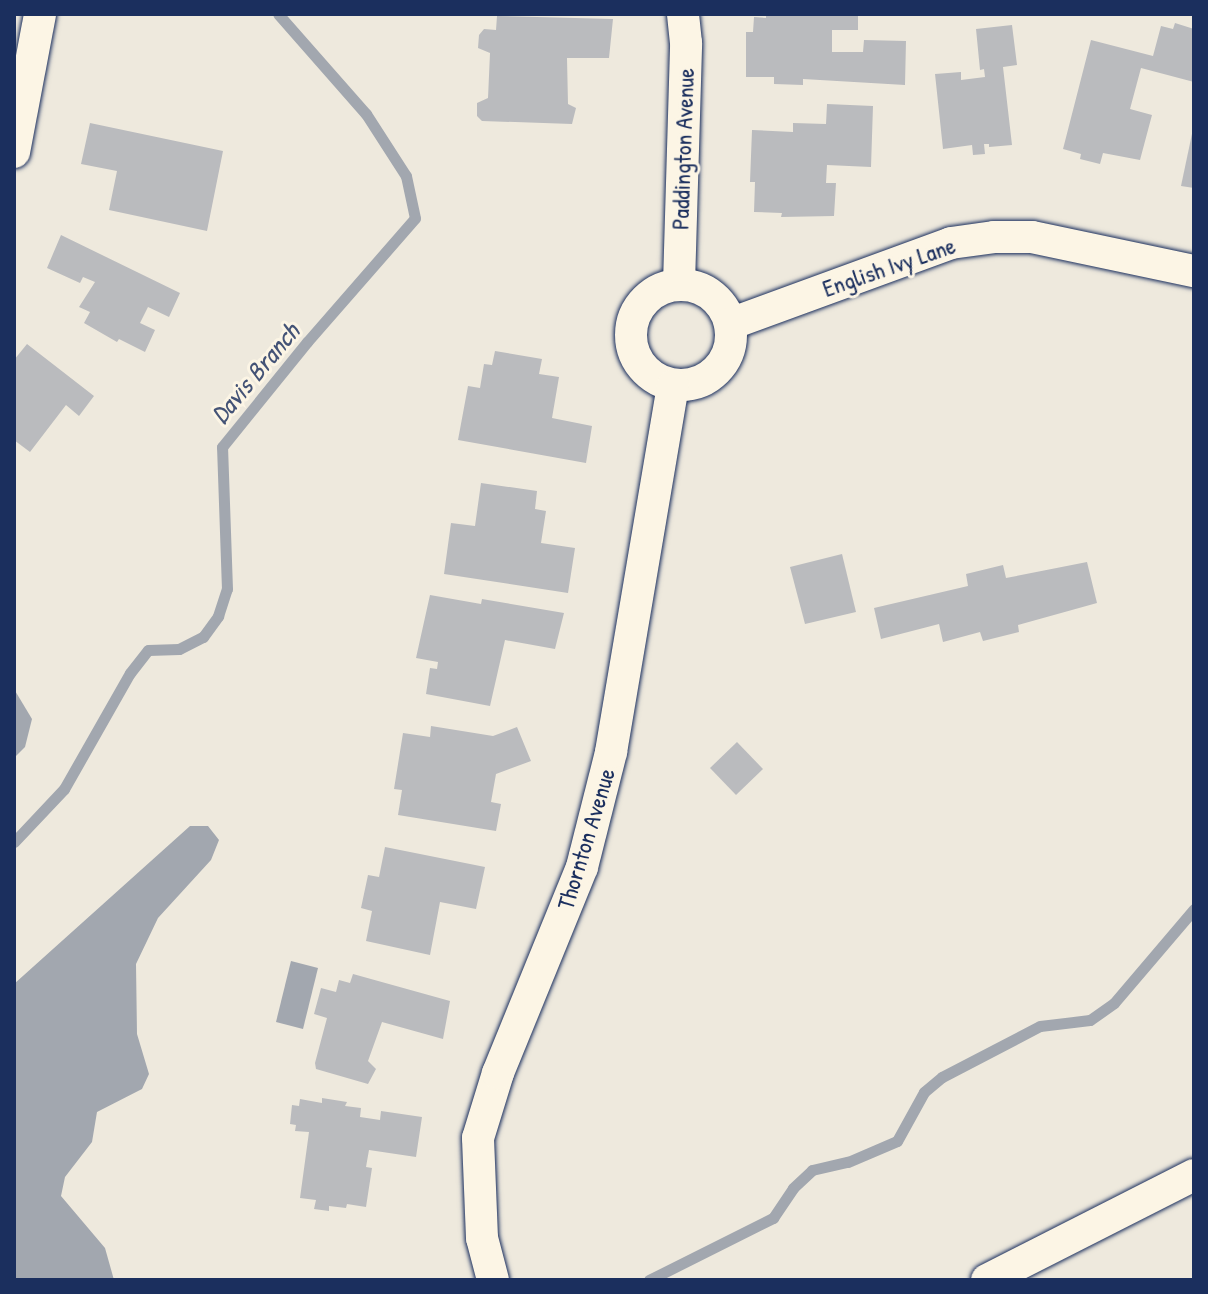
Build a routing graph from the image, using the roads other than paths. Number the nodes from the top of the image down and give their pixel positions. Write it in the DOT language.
graph roads {
  1 [pos="40,14"];
  2 [pos="683,14"];
  3 [pos="14,152"];
  4 [pos="1194,271"];
  5 [pos="679,284"];
  6 [pos="730,324"];
  7 [pos="673,385"];
  8 [pos="1194,1175"];
  9 [pos="493,1280"];
  10 [pos="987,1280"];
  1 -- 3 [label="street"];
  2 -- 5 [label="street, Paddington Avenue"];
  4 -- 6 [label="street, English Ivy Lane"];
  5 -- 6 [label="street"];
  5 -- 7 [label="street"];
  6 -- 7 [label="street"];
  7 -- 9 [label="street, Thornton Avenue"];
  8 -- 10 [label="street"];
}
